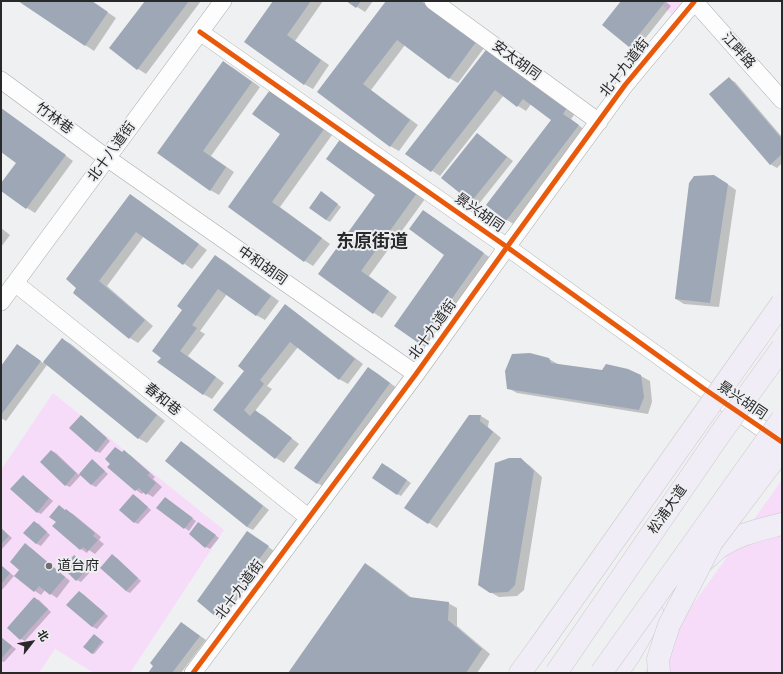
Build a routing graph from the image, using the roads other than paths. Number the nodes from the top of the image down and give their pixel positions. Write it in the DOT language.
graph roads {
  1 [pos="223,1"];
  2 [pos="433,1"];
  3 [pos="694,1"];
  4 [pos="200,32"];
  5 [pos="1,80"];
  6 [pos="782,100"];
  7 [pos="599,122"];
  8 [pos="108,158"];
  9 [pos="506,247"];
  10 [pos="15,283"];
  11 [pos="1,302"];
  12 [pos="782,303"];
  13 [pos="782,348"];
  14 [pos="416,374"];
  15 [pos="782,419"];
  16 [pos="782,442"];
  17 [pos="782,449"];
  18 [pos="309,518"];
  19 [pos="782,524"];
  20 [pos="630,664"];
  21 [pos="193,673"];
  22 [pos="520,673"];
  23 [pos="556,673"];
  24 [pos="601,673"];
  25 [pos="617,673"];
  26 [pos="659,673"];
  1 -- 4 [label="street, 北十八道街"];
  2 -- 7 [label="street, 安太胡同"];
  3 -- 6 [label="street, 江畔路"];
  3 -- 7 [label="street, 北十九道街"];
  4 -- 8 [label="street, 北十八道街"];
  4 -- 9 [label="street, 景兴胡同"];
  5 -- 8 [label="street, 竹林巷"];
  7 -- 9 [label="street, 北十九道街"];
  8 -- 10 [label="street, 北十八道街"];
  8 -- 14 [label="street, 中和胡同"];
  9 -- 14 [label="street, 北十九道街"];
  9 -- 16 [label="street, 景兴胡同"];
  10 -- 11 [label="street, 北十八道街"];
  10 -- 18 [label="street, 春和巷"];
  12 -- 22 [label="highway, bridge"];
  13 -- 23 [label="highway, 松浦大道, bridge"];
  14 -- 18 [label="street, 北十九道街"];
  15 -- 24 [label="highway, bridge"];
  17 -- 26 [label="highway, bridge"];
  18 -- 21 [label="street, 北十九道街"];
  19 -- 20 [label="highway"];
  20 -- 25 [label="highway"];
}
